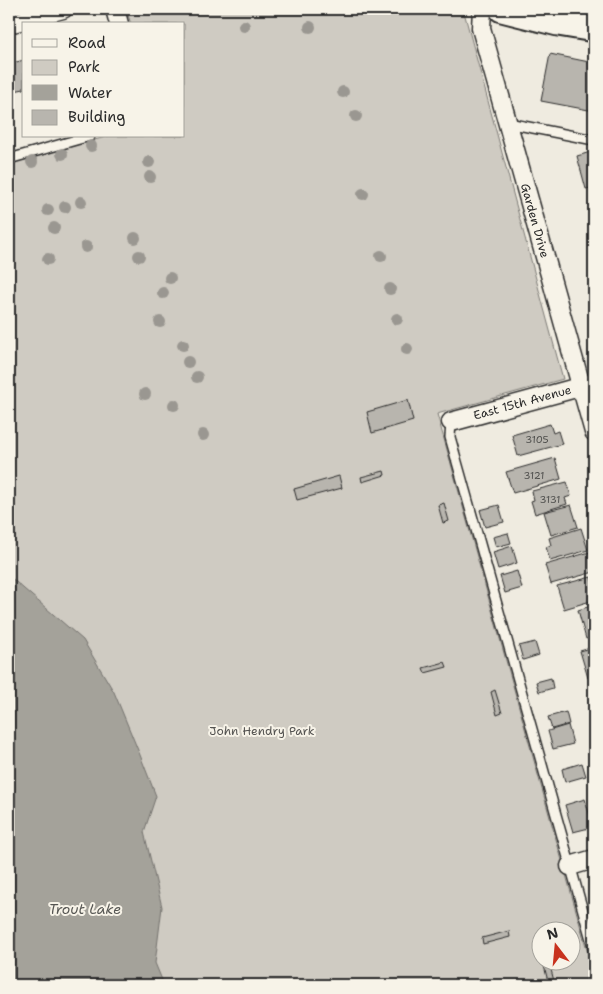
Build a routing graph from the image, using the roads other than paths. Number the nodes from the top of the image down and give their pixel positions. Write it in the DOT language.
graph roads {
  1 [pos="63,9"];
  2 [pos="114,9"];
  3 [pos="482,9"];
  4 [pos="502,9"];
  5 [pos="117,22"];
  6 [pos="9,24"];
  7 [pos="594,29"];
  8 [pos="508,123"];
  9 [pos="83,138"];
  10 [pos="594,140"];
  11 [pos="9,159"];
  12 [pos="588,385"];
  13 [pos="451,422"];
  14 [pos="594,432"];
  15 [pos="594,859"];
  16 [pos="570,866"];
  17 [pos="594,950"];
  1 -- 6 [label="street"];
  2 -- 5 [label="street"];
  3 -- 8 [label="street, Garden Drive"];
  4 -- 7 [label="street"];
  8 -- 10 [label="lane"];
  8 -- 12 [label="street, Garden Drive"];
  9 -- 11 [label="lane"];
  12 -- 13 [label="street, East 15th Avenue"];
  12 -- 14 [label="street, Garden Drive"];
  13 -- 16 [label="lane"];
  15 -- 16 [label="street"];
  16 -- 17 [label="lane"];
}
